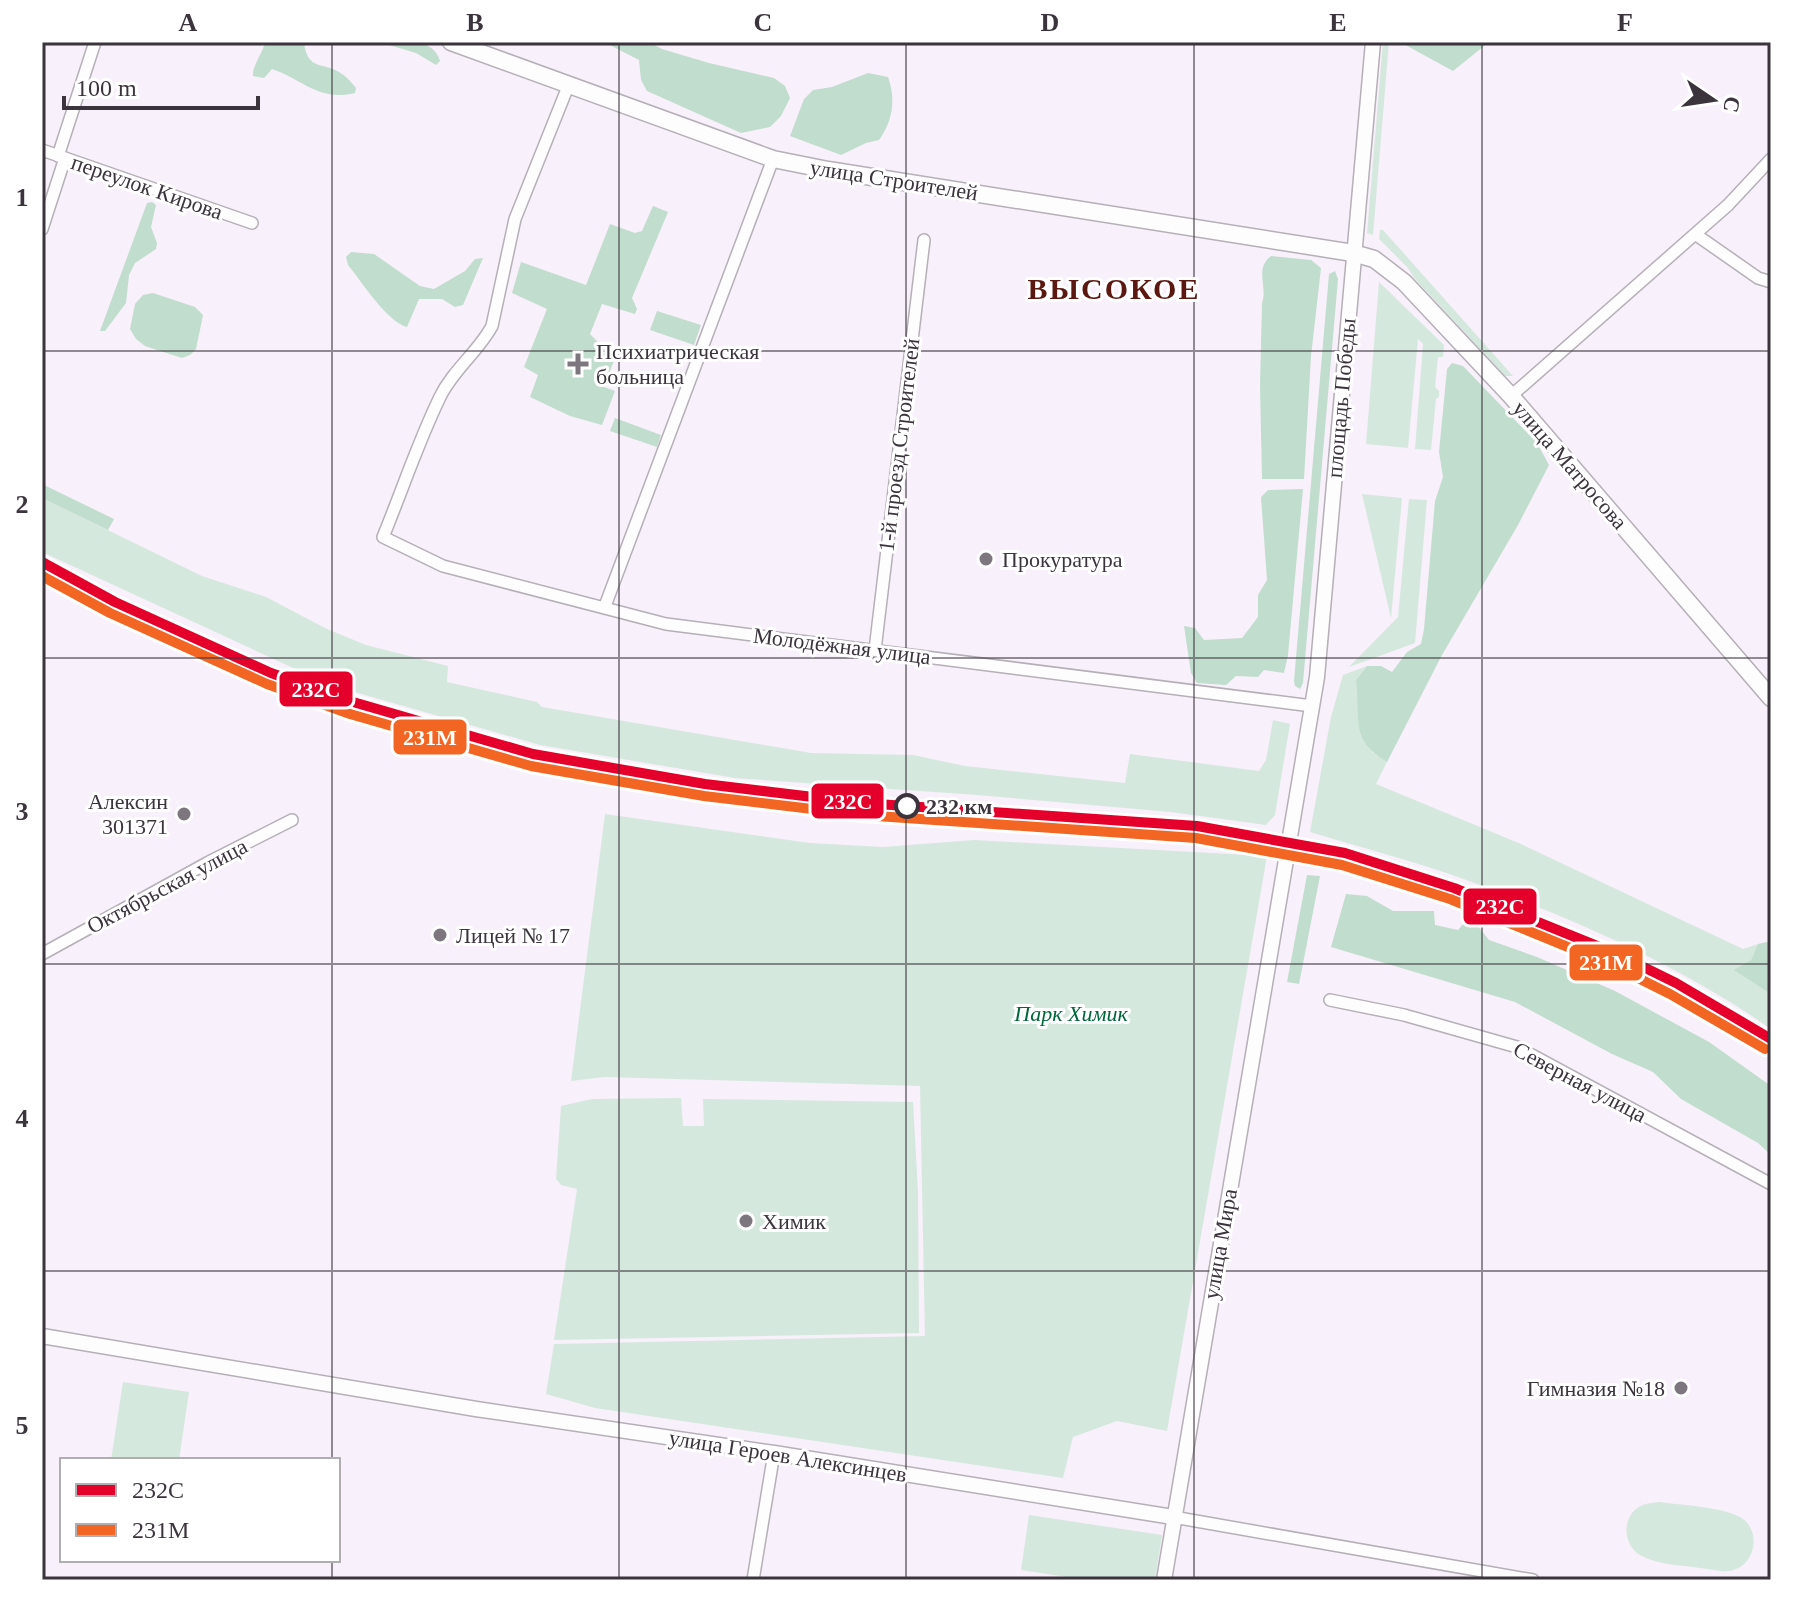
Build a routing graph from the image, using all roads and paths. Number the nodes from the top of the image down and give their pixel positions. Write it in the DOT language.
graph roads {
  1 [pos="95,42"];
  2 [pos="451,42"];
  3 [pos="1373,42"];
  4 [pos="569,84"];
  5 [pos="42,150"];
  6 [pos="62,157"];
  7 [pos="773,159"];
  8 [pos="1771,159"];
  9 [pos="252,223"];
  10 [pos="42,229"];
  11 [pos="1695,234"];
  12 [pos="924,240"];
  13 [pos="1353,253"];
  14 [pos="1771,282"];
  15 [pos="1511,396"];
  16 [pos="605,606"];
  17 [pos="875,650"];
  18 [pos="1771,698"];
  19 [pos="1312,706"];
  20 [pos="1306,753"];
  21 [pos="292,820"];
  22 [pos="42,954"];
  23 [pos="1330,1000"];
  24 [pos="1771,1184"];
  25 [pos="42,1336"];
  26 [pos="774,1453"];
  27 [pos="1173,1517"];
  28 [pos="753,1580"];
  29 [pos="1164,1580"];
  30 [pos="1533,1580"];
  1 -- 6 [label="street"];
  2 -- 4 [label="main road, улица Строителей"];
  3 -- 13 [label="street, площадь Победы"];
  4 -- 7 [label="main road, улица Строителей"];
  4 -- 16 [label="street, Молодёжная улица"];
  5 -- 6 [label="street, переулок Кирова"];
  6 -- 9 [label="street, переулок Кирова"];
  6 -- 10 [label="street"];
  7 -- 13 [label="main road, улица Строителей"];
  7 -- 16 [label="street"];
  8 -- 11 [label="street"];
  11 -- 14 [label="street"];
  11 -- 15 [label="street"];
  12 -- 17 [label="street, 1-й проезд Строителей"];
  13 -- 15 [label="main road, улица Матросова"];
  13 -- 19 [label="street, площадь Победы"];
  15 -- 18 [label="main road, улица Матросова"];
  16 -- 17 [label="street, Молодёжная улица"];
  17 -- 19 [label="street, Молодёжная улица"];
  19 -- 20 [label="street, площадь Победы"];
  20 -- 27 [label="street, улица Мира"];
  21 -- 22 [label="street, Октябрьская улица"];
  23 -- 24 [label="street, Северная улица"];
  25 -- 26 [label="street, улица Героев Алексинцев"];
  26 -- 27 [label="street, улица Героев Алексинцев"];
  26 -- 28 [label="street"];
  27 -- 29 [label="street, улица Мира"];
  27 -- 30 [label="street, улица Героев Алексинцев"];
}
